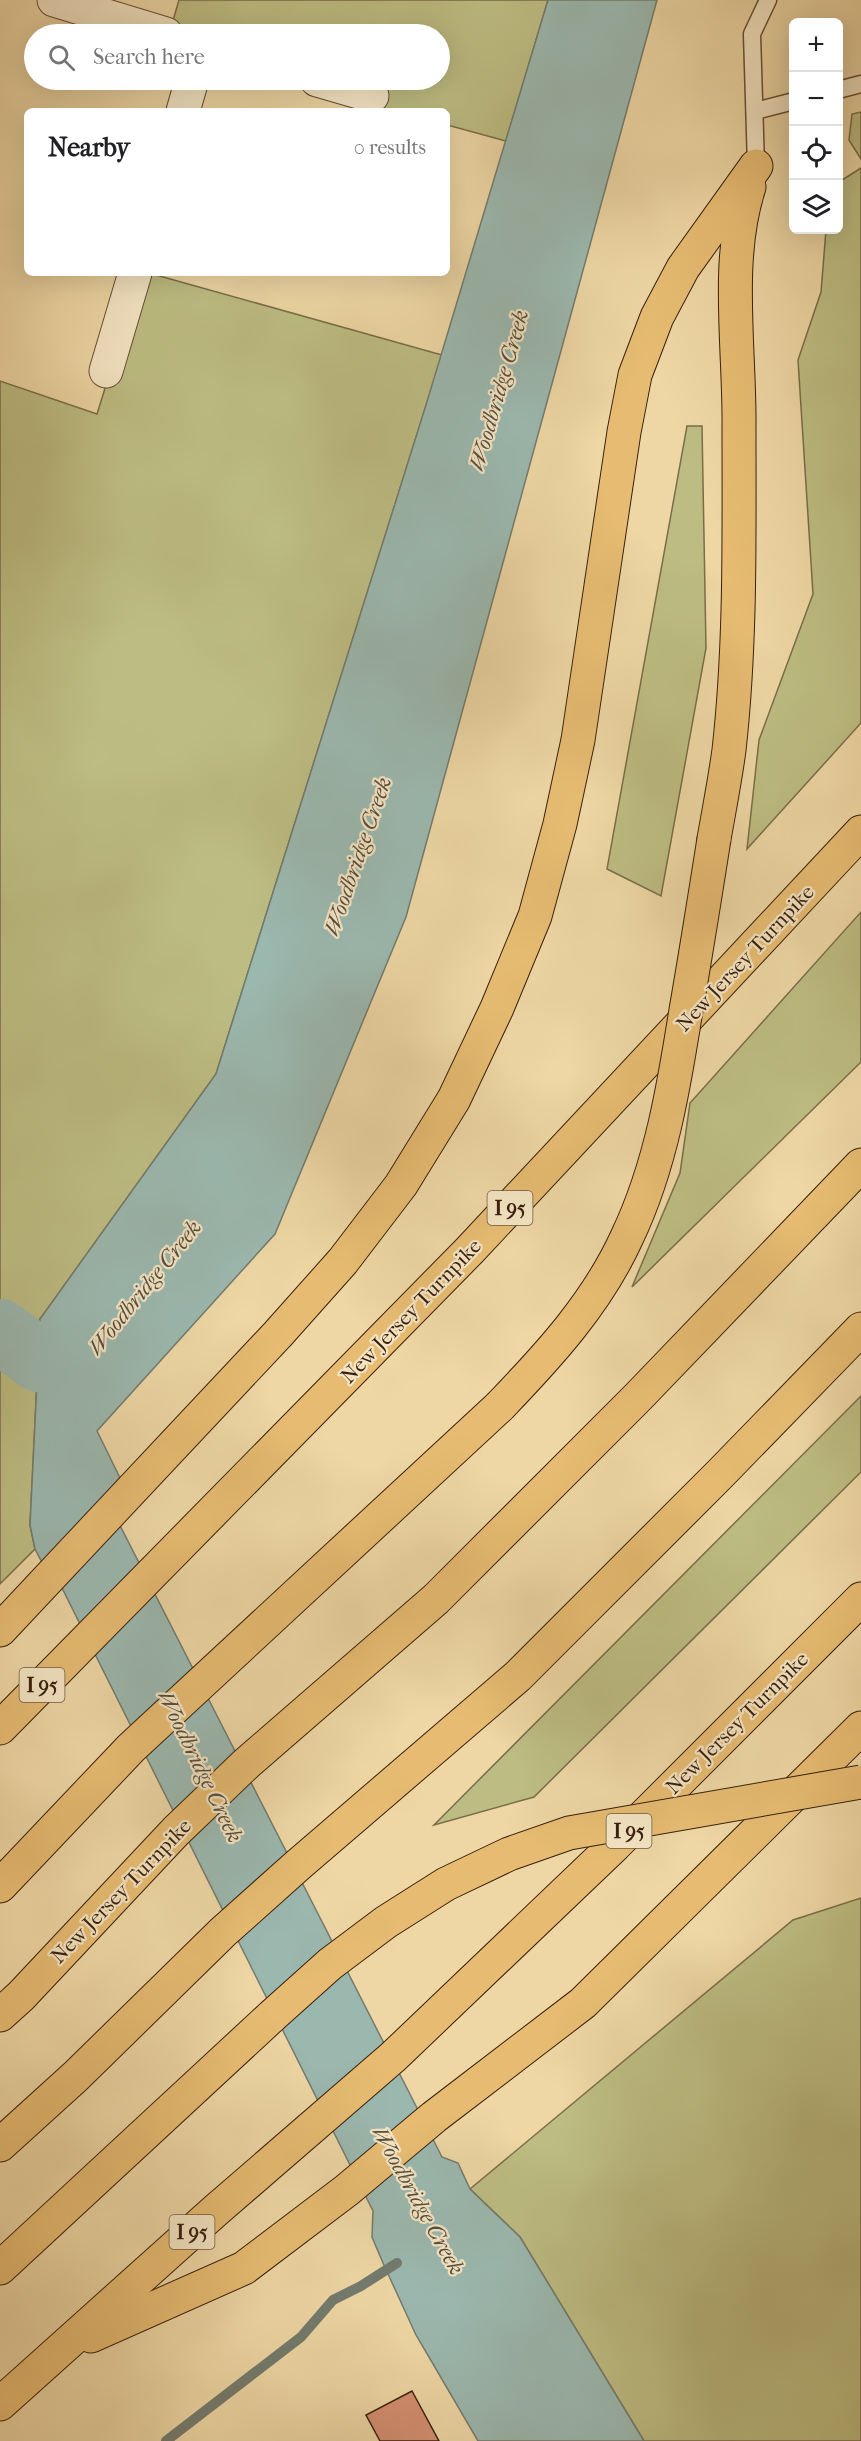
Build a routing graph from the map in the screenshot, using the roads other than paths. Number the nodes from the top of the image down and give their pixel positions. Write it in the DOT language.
graph roads {
  1 [pos="54,0"];
  2 [pos="768,0"];
  3 [pos="133,24"];
  4 [pos="861,84"];
  5 [pos="843,89"];
  6 [pos="189,90"];
  7 [pos="351,90"];
  8 [pos="372,96"];
  9 [pos="789,102"];
  10 [pos="184,108"];
  11 [pos="755,111"];
  12 [pos="756,166"];
  13 [pos="134,276"];
  14 [pos="106,371"];
  15 [pos="861,832"];
  16 [pos="861,1164"];
  17 [pos="861,1329"];
  18 [pos="861,1599"];
  19 [pos="0,1630"];
  20 [pos="0,1728"];
  21 [pos="861,1728"];
  22 [pos="861,1782"];
  23 [pos="0,1886"];
  24 [pos="0,2015"];
  25 [pos="0,2145"];
  26 [pos="0,2268"];
  27 [pos="65,2348"];
  28 [pos="0,2404"];
  1 -- 3 [label="street"];
  2 -- 11 [label="lane"];
  4 -- 5 [label="lane"];
  6 -- 10 [label="street"];
  7 -- 8 [label="street"];
  9 -- 11 [label="lane"];
  11 -- 12 [label="lane"];
  12 -- 19 [label="highway"];
  12 -- 23 [label="highway, bridge"];
  13 -- 14 [label="street"];
  15 -- 20 [label="highway, New Jersey Turnpike / I 95"];
  16 -- 24 [label="highway, New Jersey Turnpike"];
  17 -- 25 [label="highway"];
  18 -- 27 [label="highway, New Jersey Turnpike / I 95"];
  21 -- 27 [label="highway"];
  22 -- 26 [label="highway, bridge"];
  27 -- 28 [label="highway, New Jersey Turnpike / I 95"];
}
